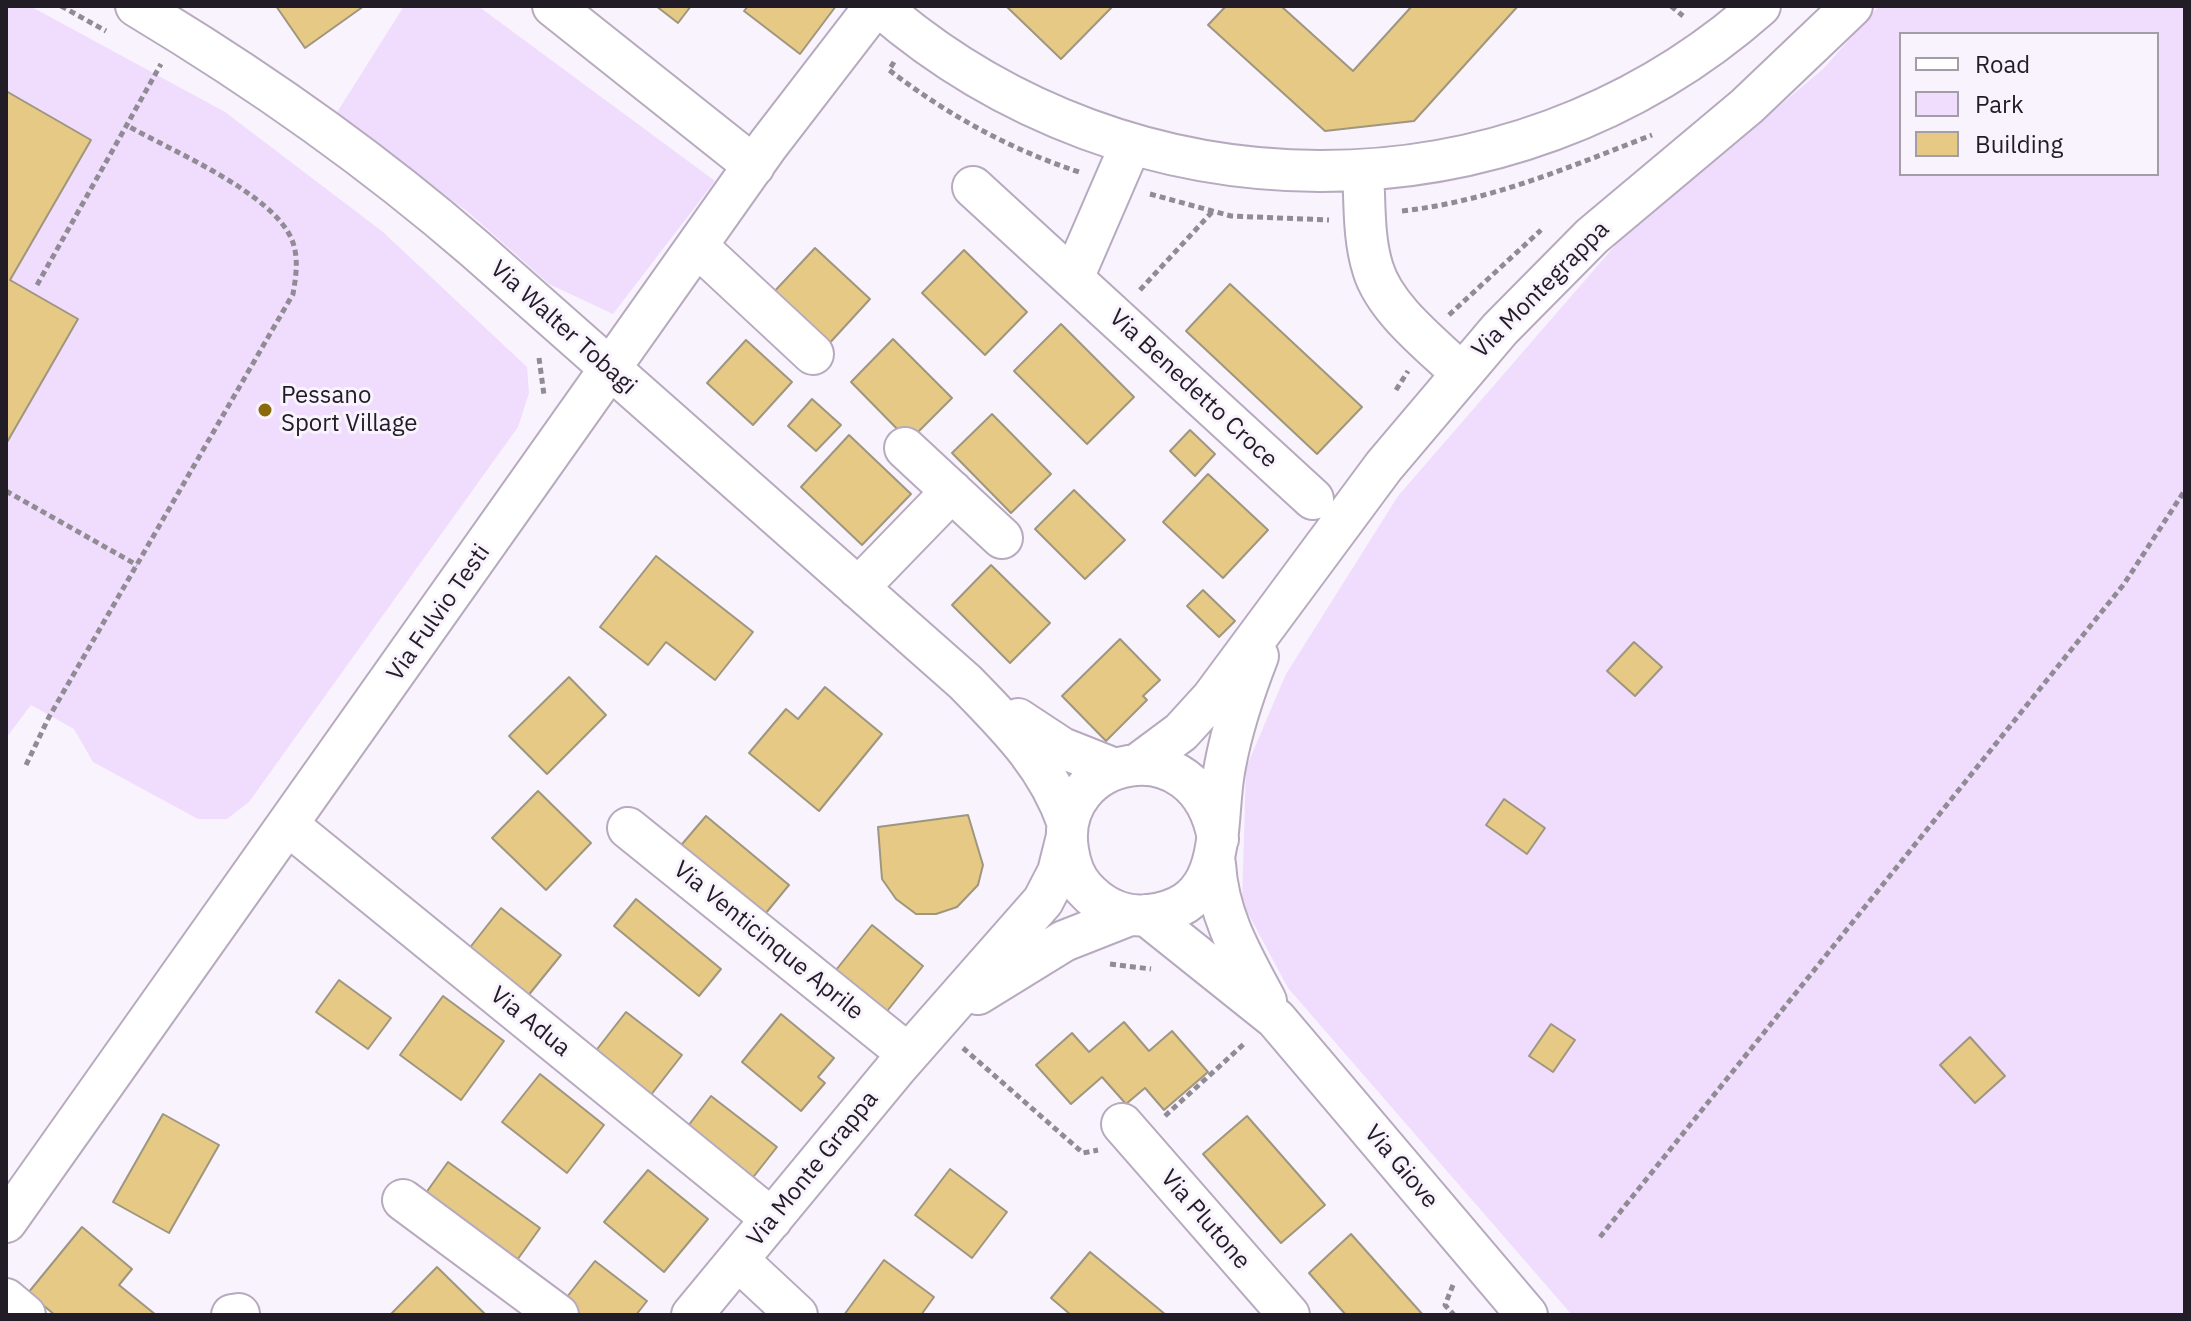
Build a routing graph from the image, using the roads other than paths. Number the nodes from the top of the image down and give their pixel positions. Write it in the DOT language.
graph roads {
  1 [pos="553,6"];
  2 [pos="877,6"];
  3 [pos="1760,6"];
  4 [pos="1852,6"];
  5 [pos="124,20"];
  6 [pos="1131,144"];
  7 [pos="754,166"];
  8 [pos="1363,170"];
  9 [pos="973,187"];
  10 [pos="697,246"];
  11 [pos="1073,278"];
  12 [pos="813,354"];
  13 [pos="610,371"];
  14 [pos="1460,372"];
  15 [pos="905,448"];
  16 [pos="952,491"];
  17 [pos="1313,499"];
  18 [pos="1002,538"];
  19 [pos="858,588"];
  20 [pos="1274,615"];
  21 [pos="965,682"];
  22 [pos="1126,766"];
  23 [pos="288,825"];
  24 [pos="628,828"];
  25 [pos="1067,832"];
  26 [pos="1216,851"];
  27 [pos="1138,915"];
  28 [pos="1276,1019"];
  29 [pos="934,1023"];
  30 [pos="908,1054"];
  31 [pos="1122,1124"];
  32 [pos="403,1200"];
  33 [pos="772,1219"];
  34 [pos="6,1222"];
  35 [pos="738,1260"];
  36 [pos="6,1299"];
  37 [pos="1511,1310"];
  38 [pos="25,1315"];
  39 [pos="558,1315"];
  40 [pos="692,1315"];
  41 [pos="797,1315"];
  42 [pos="1289,1315"];
  1 -- 7 [label="street"];
  2 -- 6 [label="street"];
  2 -- 7 [label="street, Via Fulvio Testi"];
  3 -- 8 [label="street"];
  4 -- 14 [label="street, Via Montegrappa"];
  5 -- 13 [label="street, Via Walter Tobagi"];
  6 -- 8 [label="street"];
  6 -- 11 [label="street"];
  7 -- 10 [label="street, Via Fulvio Testi"];
  8 -- 14 [label="street"];
  9 -- 11 [label="street, Via Benedetto Croce"];
  10 -- 12 [label="street"];
  10 -- 13 [label="street, Via Fulvio Testi"];
  11 -- 17 [label="street, Via Benedetto Croce"];
  13 -- 19 [label="street, Via Walter Tobagi"];
  13 -- 23 [label="street, Via Fulvio Testi"];
  14 -- 20 [label="street, Via Montegrappa"];
  15 -- 16 [label="street"];
  16 -- 18 [label="street"];
  16 -- 19 [label="street"];
  19 -- 21 [label="street, Via Walter Tobagi"];
  20 -- 22 [label="street, Via Montegrappa"];
  20 -- 26 [label="street, Via Montegrappa"];
  21 -- 22 [label="street, Via Walter Tobagi"];
  21 -- 25 [label="street, Via Walter Tobagi"];
  22 -- 25 [label="street"];
  22 -- 26 [label="street"];
  23 -- 33 [label="street, Via Adua"];
  23 -- 34 [label="street, Via Fulvio Testi"];
  24 -- 30 [label="street, Via Venticinque Aprile"];
  25 -- 27 [label="street"];
  25 -- 29 [label="street, Via Monte Grappa"];
  26 -- 27 [label="street"];
  26 -- 28 [label="street, Via Giove"];
  27 -- 28 [label="street, Via Giove"];
  27 -- 29 [label="street, Via Monte Grappa"];
  28 -- 37 [label="street, Via Giove"];
  29 -- 30 [label="street, Via Monte Grappa"];
  30 -- 33 [label="street, Via Monte Grappa"];
  31 -- 42 [label="street, Via Plutone"];
  32 -- 39 [label="street"];
  33 -- 35 [label="street, Via Monte Grappa"];
  35 -- 40 [label="street, Via Monte Grappa"];
  35 -- 41 [label="street"];
  36 -- 38 [label="street"];
}
